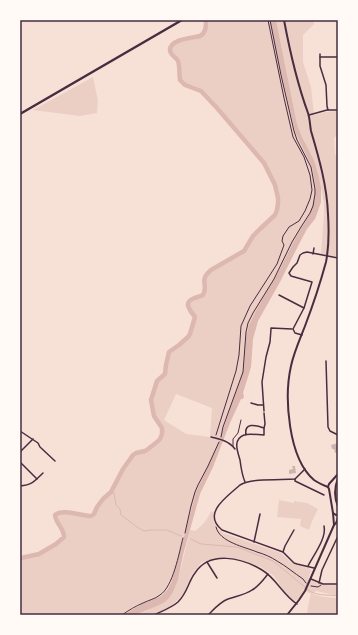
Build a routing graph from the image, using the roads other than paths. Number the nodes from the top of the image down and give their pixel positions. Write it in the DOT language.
graph roads {
  1 [pos="182,20"];
  2 [pos="284,20"];
  3 [pos="320,54"];
  4 [pos="320,57"];
  5 [pos="338,57"];
  6 [pos="328,110"];
  7 [pos="338,110"];
  8 [pos="20,114"];
  9 [pos="309,115"];
  10 [pos="314,248"];
  11 [pos="313,254"];
  12 [pos="327,256"];
  13 [pos="338,258"];
  14 [pos="279,295"];
  15 [pos="304,308"];
  16 [pos="293,329"];
  17 [pos="302,335"];
  18 [pos="326,361"];
  19 [pos="251,403"];
  20 [pos="264,405"];
  21 [pos="241,420"];
  22 [pos="264,428"];
  23 [pos="20,431"];
  24 [pos="246,435"];
  25 [pos="338,435"];
  26 [pos="211,437"];
  27 [pos="33,439"];
  28 [pos="234,447"];
  29 [pos="236,450"];
  30 [pos="20,452"];
  31 [pos="56,461"];
  32 [pos="20,462"];
  33 [pos="305,469"];
  34 [pos="43,473"];
  35 [pos="338,474"];
  36 [pos="338,478"];
  37 [pos="37,479"];
  38 [pos="294,479"];
  39 [pos="245,482"];
  40 [pos="331,483"];
  41 [pos="335,485"];
  42 [pos="20,486"];
  43 [pos="329,488"];
  44 [pos="334,489"];
  45 [pos="324,495"];
  46 [pos="338,507"];
  47 [pos="332,509"];
  48 [pos="333,513"];
  49 [pos="260,514"];
  50 [pos="338,515"];
  51 [pos="338,518"];
  52 [pos="334,525"];
  53 [pos="324,526"];
  54 [pos="294,530"];
  55 [pos="338,536"];
  56 [pos="254,542"];
  57 [pos="283,552"];
  58 [pos="207,562"];
  59 [pos="308,566"];
  60 [pos="315,568"];
  61 [pos="268,574"];
  62 [pos="217,578"];
  63 [pos="310,579"];
  64 [pos="319,583"];
  65 [pos="338,584"];
  66 [pos="296,604"];
  67 [pos="156,615"];
  68 [pos="208,615"];
  69 [pos="287,615"];
  1 -- 8 [label="highway"];
  2 -- 9 [label="street"];
  3 -- 4 [label="street"];
  4 -- 5 [label="street"];
  4 -- 6 [label="street"];
  6 -- 7 [label="street"];
  6 -- 9 [label="street"];
  9 -- 12 [label="street"];
  10 -- 11 [label="street"];
  11 -- 12 [label="street"];
  11 -- 15 [label="street"];
  12 -- 13 [label="street"];
  12 -- 17 [label="street"];
  14 -- 15 [label="street"];
  15 -- 16 [label="street"];
  16 -- 17 [label="street"];
  16 -- 20 [label="street"];
  17 -- 33 [label="street"];
  18 -- 25 [label="street"];
  19 -- 20 [label="street"];
  20 -- 22 [label="street"];
  21 -- 28 [label="lane"];
  22 -- 24 [label="street"];
  22 -- 24 [label="street"];
  23 -- 27 [label="street"];
  24 -- 29 [label="street"];
  26 -- 28 [label="street"];
  27 -- 30 [label="street"];
  27 -- 31 [label="street"];
  28 -- 29 [label="street"];
  29 -- 39 [label="street"];
  32 -- 37 [label="street"];
  33 -- 38 [label="street"];
  33 -- 43 [label="street"];
  34 -- 37 [label="street"];
  35 -- 40 [label="street"];
  36 -- 41 [label="street"];
  37 -- 42 [label="street"];
  38 -- 39 [label="street"];
  38 -- 45 [label="street"];
  39 -- 56 [label="street"];
  40 -- 41 [label="street"];
  40 -- 43 [label="street"];
  41 -- 44 [label="street"];
  43 -- 44 [label="street"];
  43 -- 47 [label="street"];
  44 -- 46 [label="street"];
  46 -- 47 [label="street"];
  47 -- 48 [label="street"];
  48 -- 50 [label="street"];
  48 -- 52 [label="street"];
  49 -- 56 [label="street"];
  51 -- 52 [label="street"];
  52 -- 60 [label="street"];
  53 -- 59 [label="street"];
  54 -- 57 [label="street"];
  55 -- 64 [label="street"];
  56 -- 57 [label="street"];
  57 -- 59 [label="street"];
  58 -- 61 [label="street"];
  58 -- 62 [label="street"];
  58 -- 67 [label="street"];
  59 -- 60 [label="street"];
  60 -- 63 [label="street"];
  61 -- 66 [label="street"];
  61 -- 68 [label="street"];
  63 -- 64 [label="street"];
  63 -- 66 [label="street"];
  64 -- 65 [label="street"];
  66 -- 69 [label="street"];
}
